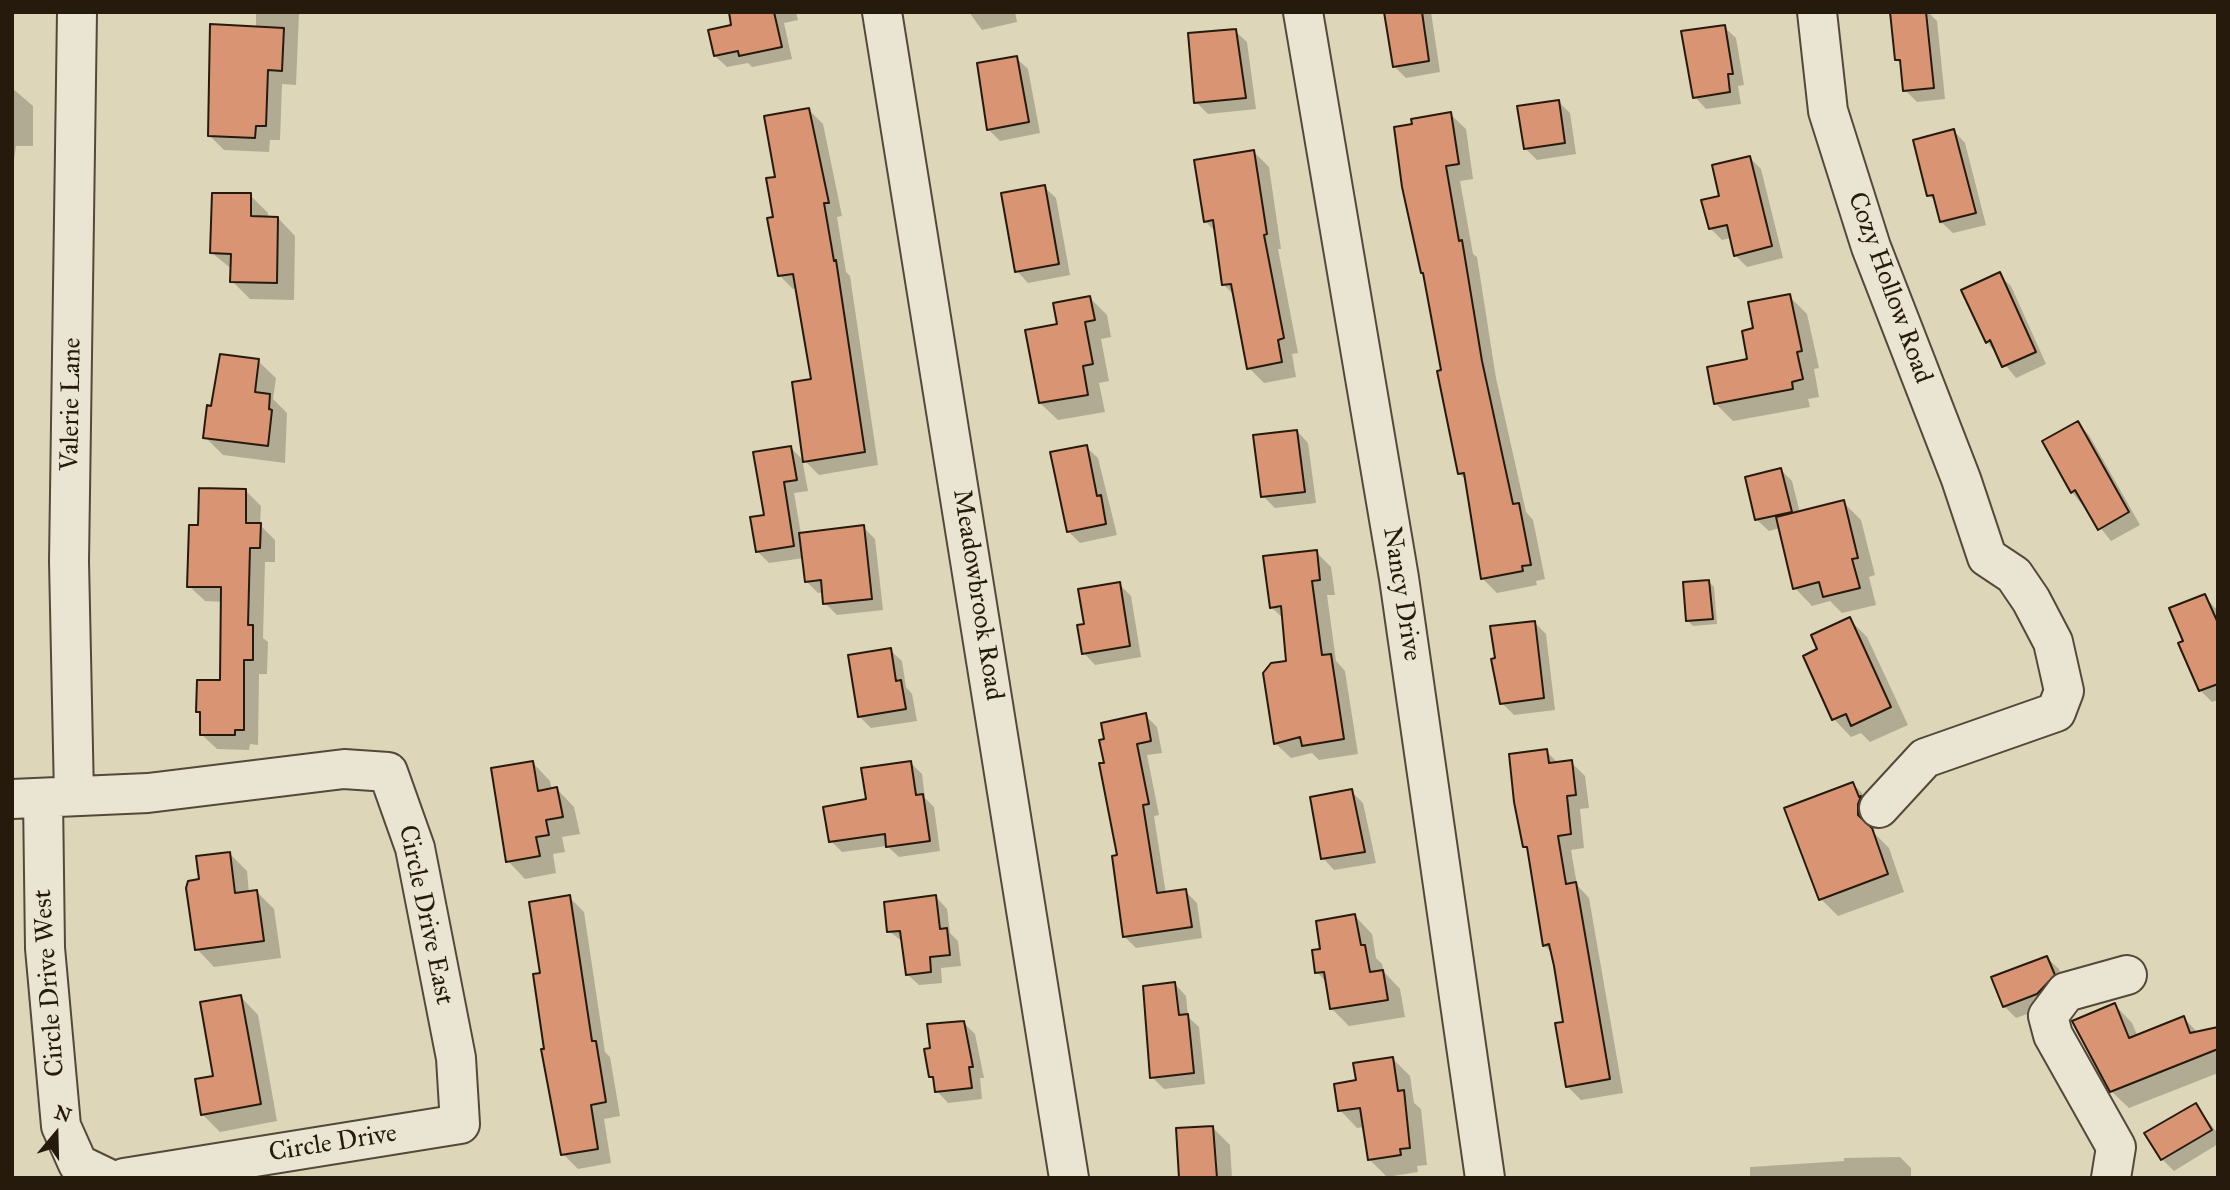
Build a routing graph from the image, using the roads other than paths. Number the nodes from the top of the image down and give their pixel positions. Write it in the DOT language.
graph roads {
  1 [pos="77,12"];
  2 [pos="882,12"];
  3 [pos="1303,12"];
  4 [pos="1817,12"];
  5 [pos="43,798"];
  6 [pos="1879,808"];
  7 [pos="2127,975"];
  8 [pos="460,1124"];
  9 [pos="93,1171"];
  10 [pos="124,1178"];
  11 [pos="1069,1178"];
  12 [pos="1485,1178"];
  13 [pos="2111,1178"];
  1 -- 5 [label="street, Valerie Lane"];
  2 -- 11 [label="street, Meadowbrook Road"];
  3 -- 12 [label="street, Nancy Drive"];
  4 -- 6 [label="street, Cozy Hollow Road"];
  5 -- 8 [label="street, Circle Drive East"];
  5 -- 9 [label="street, Circle Drive West"];
  7 -- 13 [label="street"];
  8 -- 10 [label="street, Circle Drive"];
}
